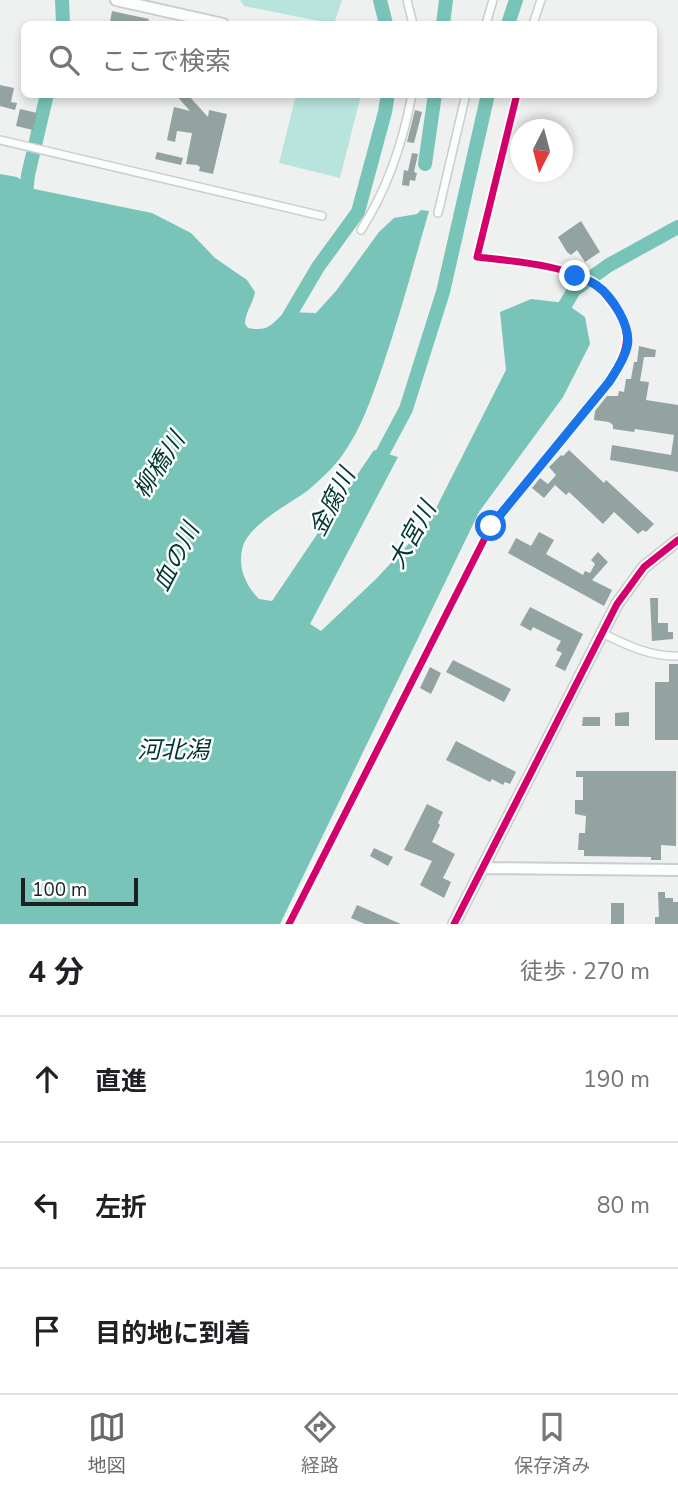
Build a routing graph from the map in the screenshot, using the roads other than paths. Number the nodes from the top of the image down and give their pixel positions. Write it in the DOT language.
graph roads {
  1 [pos="116,0"];
  2 [pos="407,0"];
  3 [pos="493,0"];
  4 [pos="541,0"];
  5 [pos="210,21"];
  6 [pos="412,21"];
  7 [pos="487,21"];
  8 [pos="534,21"];
  9 [pos="411,98"];
  10 [pos="466,98"];
  11 [pos="516,98"];
  12 [pos="0,140"];
  13 [pos="438,213"];
  14 [pos="322,216"];
  15 [pos="361,230"];
  16 [pos="678,540"];
  17 [pos="602,633"];
  18 [pos="678,656"];
  19 [pos="484,867"];
  20 [pos="678,870"];
  21 [pos="289,924"];
  22 [pos="454,924"];
  1 -- 5 [label="street"];
  2 -- 6 [label="street"];
  3 -- 7 [label="street"];
  4 -- 8 [label="street"];
  9 -- 15 [label="street"];
  10 -- 13 [label="street"];
  11 -- 21 [label="street"];
  12 -- 14 [label="street"];
  16 -- 17 [label="street"];
  17 -- 18 [label="street"];
  17 -- 19 [label="street"];
  19 -- 20 [label="street"];
  19 -- 22 [label="street"];
}
